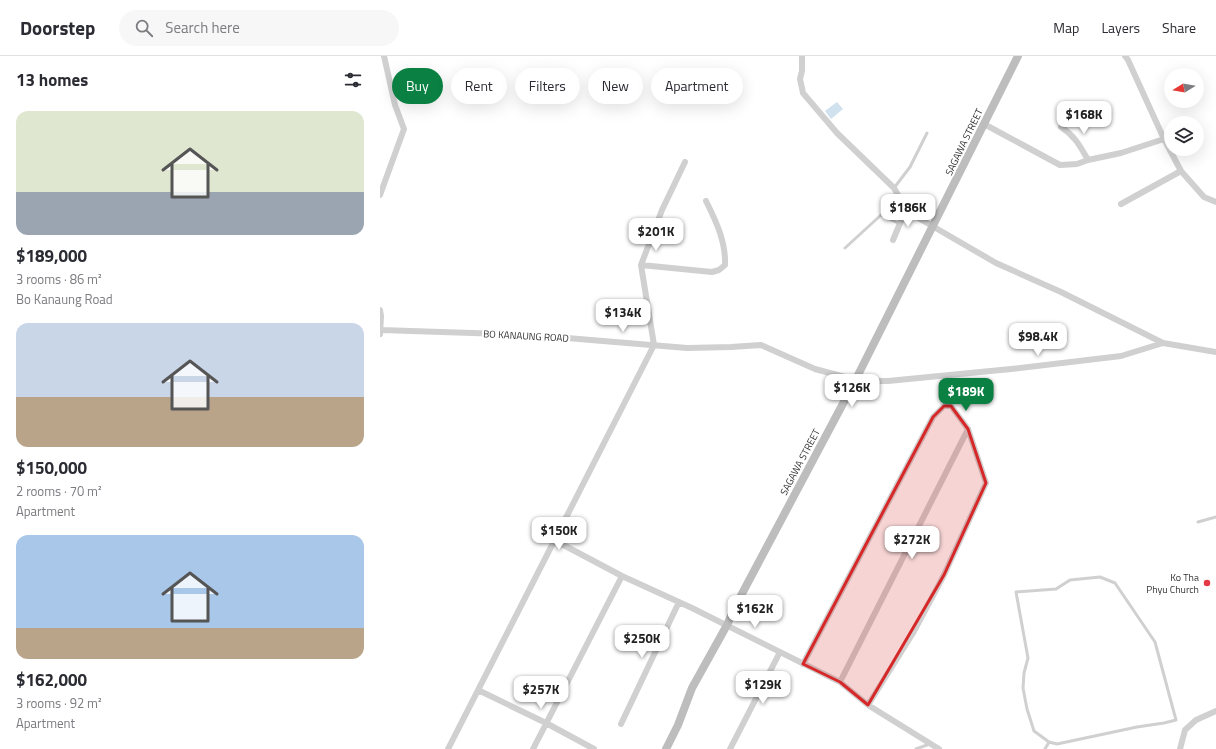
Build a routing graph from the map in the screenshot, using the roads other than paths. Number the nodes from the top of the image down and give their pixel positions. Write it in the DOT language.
graph roads {
  1 [pos="384,56"];
  2 [pos="802,56"];
  3 [pos="1018,56"];
  4 [pos="1125,56"];
  5 [pos="984,124"];
  6 [pos="1060,127"];
  7 [pos="927,133"];
  8 [pos="1164,139"];
  9 [pos="1173,156"];
  10 [pos="1088,160"];
  11 [pos="685,162"];
  12 [pos="1181,170"];
  13 [pos="894,188"];
  14 [pos="380,195"];
  15 [pos="706,201"];
  16 [pos="1216,202"];
  17 [pos="1121,204"];
  18 [pos="906,209"];
  19 [pos="900,224"];
  20 [pos="932,227"];
  21 [pos="893,240"];
  22 [pos="845,248"];
  23 [pos="641,264"];
  24 [pos="380,310"];
  25 [pos="381,332"];
  26 [pos="1163,343"];
  27 [pos="654,345"];
  28 [pos="1216,352"];
  29 [pos="855,381"];
  30 [pos="968,429"];
  31 [pos="1216,517"];
  32 [pos="1198,522"];
  33 [pos="554,540"];
  34 [pos="622,576"];
  35 [pos="678,602"];
  36 [pos="727,625"];
  37 [pos="780,652"];
  38 [pos="803,664"];
  39 [pos="840,682"];
  40 [pos="478,690"];
  41 [pos="868,705"];
  42 [pos="1216,711"];
  43 [pos="546,723"];
  44 [pos="621,724"];
  45 [pos="1049,742"];
  46 [pos="927,743"];
  47 [pos="448,749"];
  48 [pos="533,749"];
  49 [pos="594,749"];
  50 [pos="666,749"];
  51 [pos="730,749"];
  52 [pos="916,749"];
  53 [pos="927,749"];
  54 [pos="939,749"];
  55 [pos="1045,749"];
  56 [pos="1180,749"];
  1 -- 14 [label="street"];
  2 -- 13 [label="street"];
  3 -- 5 [label="street, SAGAWA STREET"];
  4 -- 8 [label="street"];
  5 -- 10 [label="street"];
  5 -- 20 [label="street, SAGAWA STREET"];
  6 -- 10 [label="street"];
  7 -- 13 [label="lane"];
  8 -- 10 [label="street"];
  9 -- 12 [label="street"];
  11 -- 23 [label="street"];
  12 -- 16 [label="street"];
  12 -- 17 [label="street"];
  13 -- 18 [label="street"];
  15 -- 23 [label="street"];
  18 -- 19 [label="street"];
  18 -- 20 [label="street"];
  19 -- 21 [label="street"];
  19 -- 22 [label="lane"];
  20 -- 26 [label="street"];
  20 -- 29 [label="street, SAGAWA STREET"];
  23 -- 27 [label="street"];
  24 -- 25 [label="street"];
  25 -- 27 [label="street, BO KANAUNG ROAD"];
  26 -- 28 [label="street, BO KANAUNG ROAD"];
  26 -- 29 [label="street, BO KANAUNG ROAD"];
  27 -- 29 [label="street, BO KANAUNG ROAD"];
  27 -- 33 [label="street"];
  29 -- 36 [label="street, SAGAWA STREET"];
  30 -- 38 [label="street"];
  30 -- 39 [label="street"];
  30 -- 41 [label="street"];
  31 -- 32 [label="lane"];
  33 -- 34 [label="street"];
  33 -- 40 [label="street"];
  34 -- 35 [label="street"];
  34 -- 43 [label="street"];
  35 -- 36 [label="street"];
  35 -- 44 [label="street"];
  36 -- 37 [label="street"];
  36 -- 50 [label="street, SAGAWA STREET"];
  37 -- 38 [label="street"];
  37 -- 51 [label="street"];
  38 -- 39 [label="street"];
  39 -- 41 [label="street"];
  40 -- 43 [label="street"];
  40 -- 47 [label="street"];
  41 -- 46 [label="street"];
  42 -- 56 [label="street"];
  43 -- 48 [label="street"];
  43 -- 49 [label="street"];
  45 -- 45 [label="lane"];
  45 -- 55 [label="lane"];
  46 -- 52 [label="lane"];
  46 -- 53 [label="lane"];
  46 -- 54 [label="street"];
}
